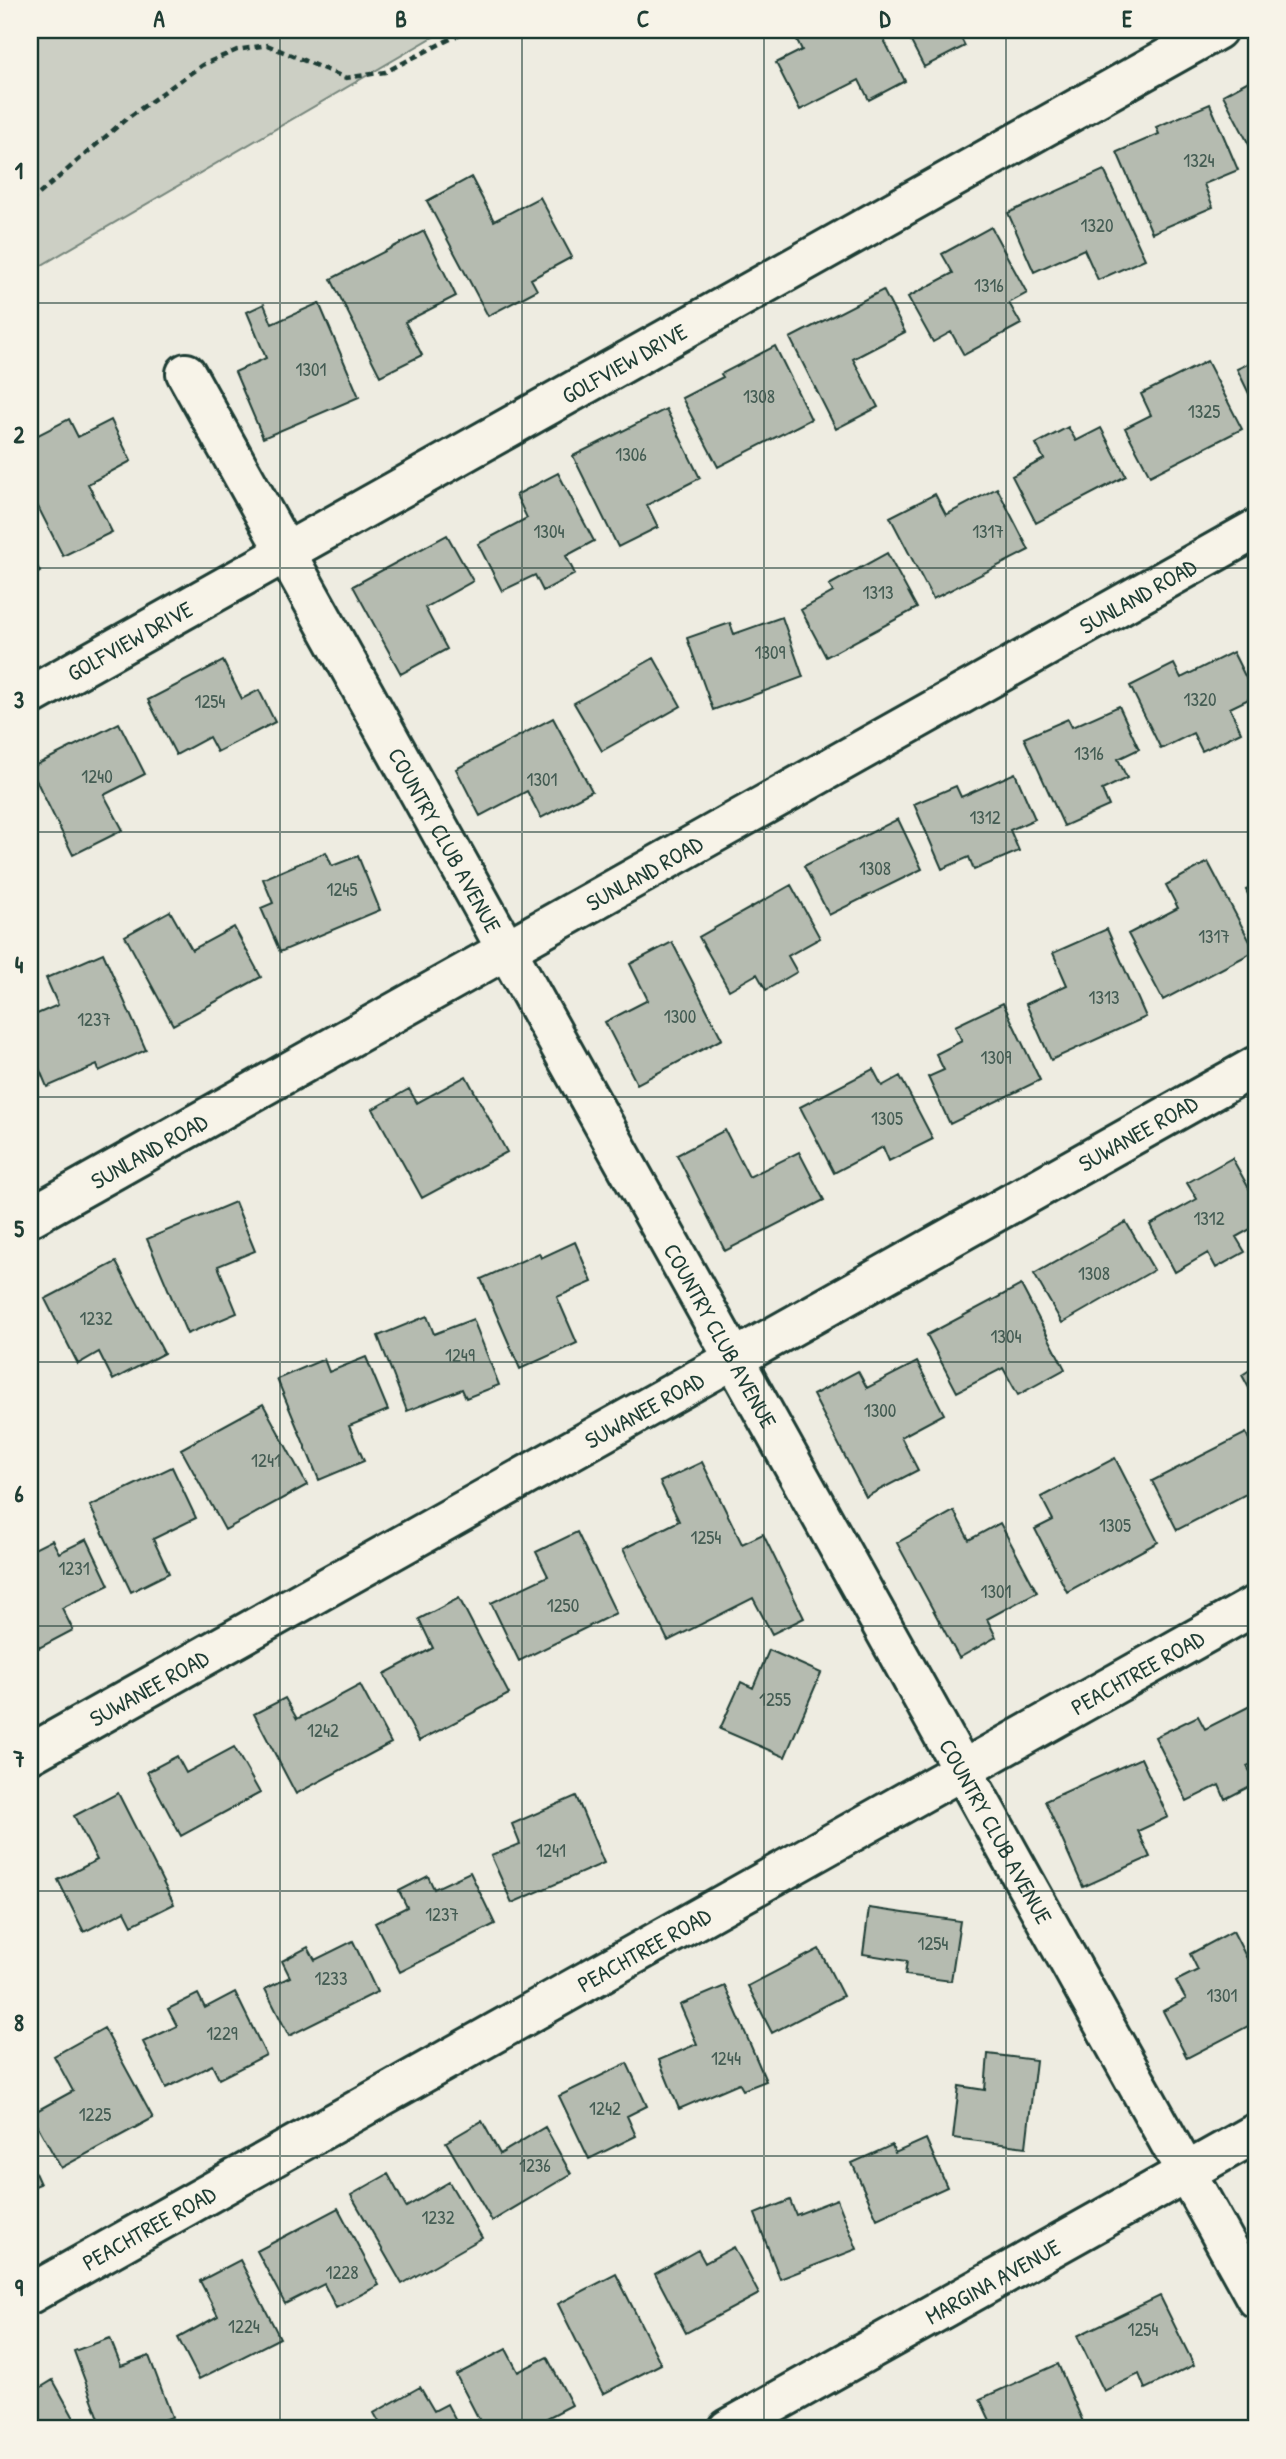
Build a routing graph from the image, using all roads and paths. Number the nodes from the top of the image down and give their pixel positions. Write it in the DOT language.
graph roads {
  1 [pos="468,30"];
  2 [pos="1217,30"];
  3 [pos="30,202"];
  4 [pos="186,373"];
  5 [pos="1256,529"];
  6 [pos="286,552"];
  7 [pos="30,696"];
  8 [pos="507,950"];
  9 [pos="1256,1066"];
  10 [pos="30,1217"];
  11 [pos="734,1359"];
  12 [pos="1256,1605"];
  13 [pos="30,1754"];
  14 [pos="962,1770"];
  15 [pos="1256,2133"];
  16 [pos="1186,2172"];
  17 [pos="30,2294"];
  18 [pos="1256,2298"];
  19 [pos="728,2429"];
  1 -- 3 [label="path"];
  2 -- 6 [label="street, GOLFVIEW DRIVE"];
  4 -- 6 [label="street, COUNTRY CLUB AVENUE"];
  5 -- 8 [label="street, SUNLAND ROAD"];
  6 -- 7 [label="street, GOLFVIEW DRIVE"];
  6 -- 8 [label="street, COUNTRY CLUB AVENUE"];
  8 -- 10 [label="street, SUNLAND ROAD"];
  8 -- 11 [label="street, COUNTRY CLUB AVENUE"];
  9 -- 11 [label="street, SUWANEE ROAD"];
  11 -- 13 [label="street, SUWANEE ROAD"];
  11 -- 14 [label="street, COUNTRY CLUB AVENUE"];
  12 -- 14 [label="street, PEACHTREE ROAD"];
  14 -- 16 [label="street, COUNTRY CLUB AVENUE"];
  14 -- 17 [label="street, PEACHTREE ROAD"];
  15 -- 16 [label="street, MARGINA AVENUE"];
  16 -- 18 [label="street, COUNTRY CLUB AVENUE"];
  16 -- 19 [label="street, MARGINA AVENUE"];
}
